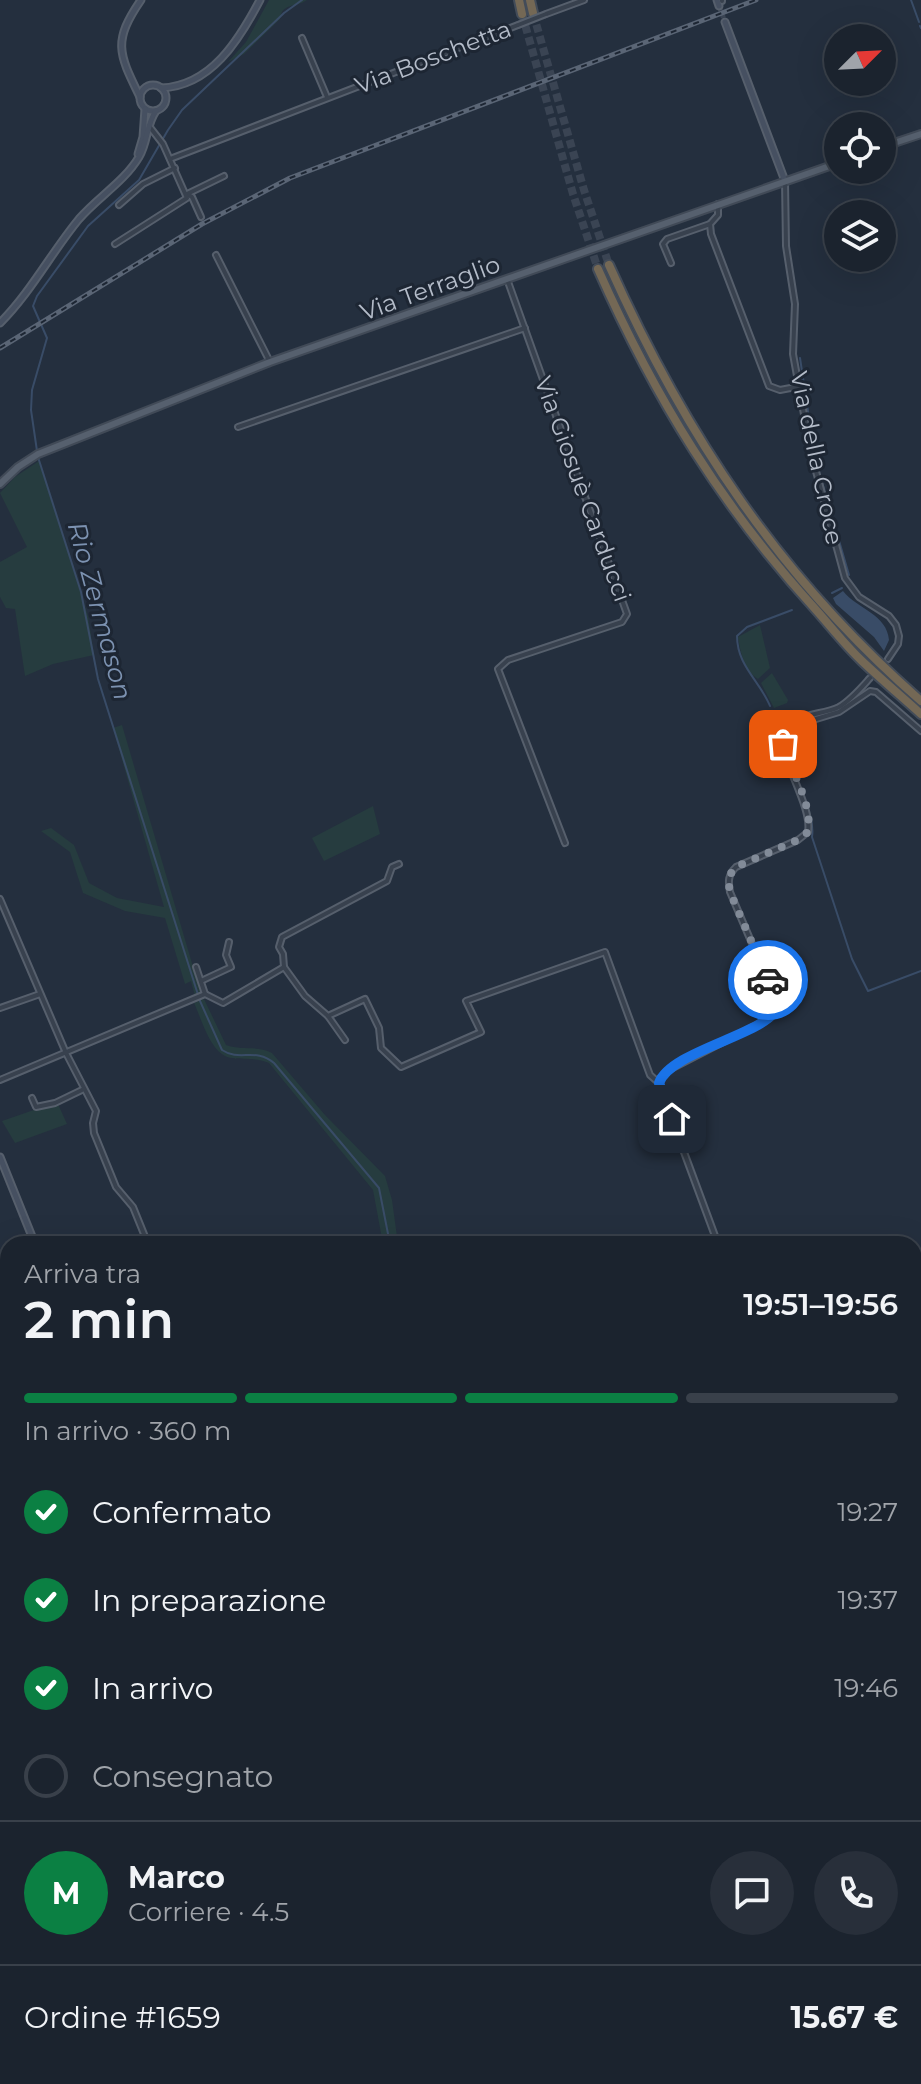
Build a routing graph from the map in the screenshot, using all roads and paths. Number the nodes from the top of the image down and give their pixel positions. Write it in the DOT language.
graph roads {
  1 [pos="141,0"];
  2 [pos="260,0"];
  3 [pos="519,0"];
  4 [pos="530,0"];
  5 [pos="582,0"];
  6 [pos="533,13"];
  7 [pos="522,14"];
  8 [pos="725,22"];
  9 [pos="302,38"];
  10 [pos="133,83"];
  11 [pos="146,87"];
  12 [pos="161,88"];
  13 [pos="175,88"];
  14 [pos="140,97"];
  15 [pos="327,97"];
  16 [pos="166,99"];
  17 [pos="156,111"];
  18 [pos="145,112"];
  19 [pos="149,126"];
  20 [pos="147,134"];
  21 [pos="921,134"];
  22 [pos="159,138"];
  23 [pos="146,142"];
  24 [pos="896,142"];
  25 [pos="170,159"];
  26 [pos="133,165"];
  27 [pos="175,168"];
  28 [pos="824,168"];
  29 [pos="224,176"];
  30 [pos="785,181"];
  31 [pos="187,196"];
  32 [pos="718,204"];
  33 [pos="119,205"];
  34 [pos="201,217"];
  35 [pos="677,218"];
  36 [pos="710,224"];
  37 [pos="682,232"];
  38 [pos="115,244"];
  39 [pos="216,255"];
  40 [pos="671,263"];
  41 [pos="609,265"];
  42 [pos="598,269"];
  43 [pos="507,279"];
  44 [pos="0,323"];
  45 [pos="525,328"];
  46 [pos="270,362"];
  47 [pos="801,386"];
  48 [pos="238,427"];
  49 [pos="0,484"];
  50 [pos="888,659"];
  51 [pos="870,678"];
  52 [pos="921,701"];
  53 [pos="921,714"];
  54 [pos="921,731"];
  55 [pos="787,759"];
  56 [pos="565,843"];
  57 [pos="399,864"];
  58 [pos="0,899"];
  59 [pos="229,942"];
  60 [pos="196,967"];
  61 [pos="284,967"];
  62 [pos="201,981"];
  63 [pos="40,994"];
  64 [pos="204,995"];
  65 [pos="0,1008"];
  66 [pos="328,1016"];
  67 [pos="345,1040"];
  68 [pos="66,1053"];
  69 [pos="0,1080"];
  70 [pos="659,1083"];
  71 [pos="84,1089"];
  72 [pos="32,1098"];
  73 [pos="0,1157"];
  74 [pos="32,1236"];
  75 [pos="145,1236"];
  76 [pos="715,1236"];
  1 -- 10 [label="main road"];
  2 -- 13 [label="main road"];
  3 -- 7 [label="highway"];
  4 -- 6 [label="highway"];
  5 -- 15 [label="street, Via Boschetta, bridge"];
  8 -- 30 [label="main road"];
  9 -- 15 [label="street, Via Boschetta"];
  10 -- 11 [label="main road"];
  10 -- 14 [label="main road"];
  11 -- 12 [label="main road"];
  11 -- 14 [label="main road"];
  12 -- 13 [label="main road"];
  12 -- 16 [label="main road"];
  13 -- 16 [label="main road"];
  14 -- 18 [label="main road"];
  15 -- 25 [label="street, Via Boschetta"];
  16 -- 17 [label="main road"];
  17 -- 18 [label="main road"];
  17 -- 19 [label="main road"];
  18 -- 20 [label="street"];
  18 -- 26 [label="main road"];
  19 -- 20 [label="main road"];
  19 -- 22 [label="street"];
  20 -- 22 [label="street"];
  20 -- 23 [label="main road"];
  21 -- 24 [label="main road"];
  22 -- 23 [label="street"];
  22 -- 25 [label="street"];
  23 -- 26 [label="main road"];
  25 -- 27 [label="street"];
  26 -- 44 [label="main road"];
  27 -- 31 [label="street"];
  27 -- 33 [label="street"];
  28 -- 30 [label="main road, Via Terraglio"];
  29 -- 31 [label="street"];
  30 -- 32 [label="main road, Via Terraglio"];
  30 -- 47 [label="street, Via della Croce"];
  31 -- 34 [label="street"];
  31 -- 38 [label="street"];
  32 -- 35 [label="main road, Via Terraglio"];
  32 -- 36 [label="street"];
  35 -- 37 [label="street"];
  35 -- 43 [label="main road, Via Terraglio"];
  36 -- 37 [label="street"];
  36 -- 47 [label="street"];
  37 -- 40 [label="street"];
  39 -- 46 [label="street"];
  41 -- 52 [label="highway"];
  42 -- 53 [label="highway"];
  43 -- 45 [label="street, Via Giosuè Carducci"];
  43 -- 46 [label="main road, Via Terraglio"];
  45 -- 48 [label="street"];
  45 -- 56 [label="street, Via Giosuè Carducci"];
  46 -- 49 [label="main road, Via Terraglio"];
  47 -- 50 [label="street, Via della Croce"];
  51 -- 55 [label="street"];
  54 -- 55 [label="street"];
  55 -- 70 [label="street"];
  57 -- 61 [label="street"];
  58 -- 63 [label="street"];
  59 -- 62 [label="street"];
  60 -- 62 [label="street"];
  61 -- 64 [label="street"];
  61 -- 66 [label="street"];
  62 -- 64 [label="street"];
  63 -- 65 [label="street"];
  63 -- 68 [label="street"];
  64 -- 68 [label="street"];
  66 -- 67 [label="street"];
  66 -- 70 [label="street"];
  68 -- 69 [label="street"];
  68 -- 71 [label="street"];
  70 -- 76 [label="street"];
  71 -- 72 [label="street"];
  71 -- 75 [label="street"];
  73 -- 74 [label="main road"];
}
